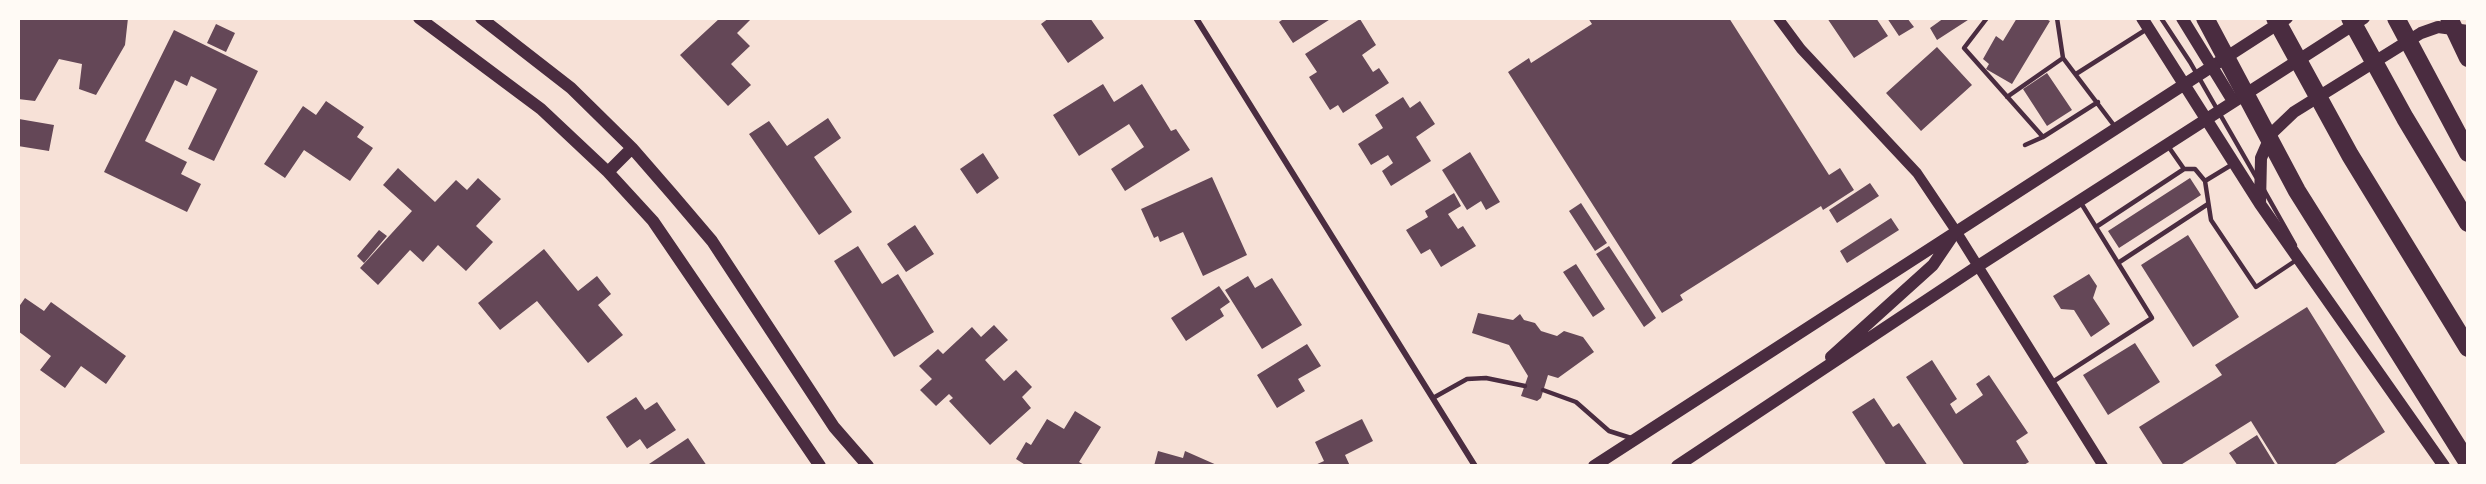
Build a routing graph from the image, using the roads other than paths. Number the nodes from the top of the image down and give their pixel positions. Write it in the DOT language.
graph roads {
  1 [pos="419,18"];
  2 [pos="481,18"];
  3 [pos="1196,18"];
  4 [pos="1778,18"];
  5 [pos="1987,18"];
  6 [pos="2057,18"];
  7 [pos="2161,18"];
  8 [pos="2182,18"];
  9 [pos="2205,18"];
  10 [pos="2275,18"];
  11 [pos="2287,18"];
  12 [pos="2350,18"];
  13 [pos="2364,18"];
  14 [pos="2396,18"];
  15 [pos="2447,18"];
  16 [pos="2145,23"];
  17 [pos="2468,31"];
  18 [pos="2466,54"];
  19 [pos="2063,58"];
  20 [pos="2213,67"];
  21 [pos="2076,74"];
  22 [pos="2186,84"];
  23 [pos="2007,97"];
  24 [pos="2233,101"];
  25 [pos="2098,102"];
  26 [pos="2207,118"];
  27 [pos="2116,128"];
  28 [pos="2043,137"];
  29 [pos="2166,144"];
  30 [pos="2025,145"];
  31 [pos="632,148"];
  32 [pos="2468,153"];
  33 [pos="2235,163"];
  34 [pos="2184,170"];
  35 [pos="608,172"];
  36 [pos="2205,182"];
  37 [pos="2079,201"];
  38 [pos="2208,204"];
  39 [pos="2260,204"];
  40 [pos="2468,223"];
  41 [pos="2096,227"];
  42 [pos="1956,231"];
  43 [pos="2298,259"];
  44 [pos="2118,263"];
  45 [pos="1978,266"];
  46 [pos="2468,348"];
  47 [pos="2052,383"];
  48 [pos="1525,386"];
  49 [pos="1799,386"];
  50 [pos="1543,390"];
  51 [pos="1433,398"];
  52 [pos="1635,440"];
  53 [pos="2468,463"];
  54 [pos="820,466"];
  55 [pos="868,466"];
  56 [pos="1475,466"];
  57 [pos="1594,466"];
  58 [pos="1677,466"];
  59 [pos="2103,466"];
  60 [pos="2444,466"];
  1 -- 35 [label="main road"];
  2 -- 31 [label="main road"];
  3 -- 51 [label="street"];
  4 -- 42 [label="street"];
  5 -- 23 [label="lane"];
  6 -- 19 [label="lane"];
  7 -- 60 [label="lane"];
  8 -- 20 [label="main road"];
  9 -- 53 [label="highway"];
  10 -- 46 [label="highway"];
  11 -- 20 [label="main road"];
  12 -- 40 [label="highway"];
  13 -- 24 [label="main road"];
  14 -- 32 [label="highway"];
  15 -- 18 [label="highway"];
  16 -- 21 [label="lane"];
  16 -- 22 [label="main road"];
  17 -- 39 [label="main road"];
  19 -- 21 [label="lane"];
  19 -- 23 [label="lane"];
  20 -- 22 [label="main road"];
  20 -- 24 [label="main road"];
  21 -- 25 [label="lane"];
  22 -- 26 [label="main road"];
  22 -- 27 [label="main road"];
  23 -- 28 [label="lane"];
  24 -- 26 [label="main road"];
  25 -- 27 [label="lane"];
  25 -- 28 [label="lane"];
  26 -- 29 [label="main road"];
  26 -- 33 [label="main road"];
  27 -- 42 [label="main road"];
  28 -- 30 [label="lane"];
  29 -- 34 [label="lane"];
  29 -- 37 [label="main road"];
  31 -- 35 [label="main road"];
  31 -- 55 [label="main road"];
  33 -- 36 [label="lane"];
  33 -- 39 [label="main road"];
  34 -- 36 [label="lane"];
  34 -- 41 [label="lane"];
  35 -- 54 [label="main road"];
  36 -- 38 [label="lane"];
  37 -- 41 [label="lane"];
  37 -- 45 [label="main road"];
  38 -- 43 [label="lane"];
  38 -- 44 [label="lane"];
  39 -- 43 [label="main road"];
  41 -- 44 [label="lane"];
  42 -- 45 [label="street"];
  42 -- 49 [label="main road"];
  42 -- 52 [label="main road"];
  43 -- 60 [label="main road"];
  44 -- 47 [label="lane"];
  45 -- 47 [label="street"];
  45 -- 49 [label="main road"];
  47 -- 59 [label="street"];
  48 -- 51 [label="lane"];
  49 -- 58 [label="main road"];
  50 -- 52 [label="lane"];
  51 -- 56 [label="street"];
  52 -- 57 [label="main road"];
}
